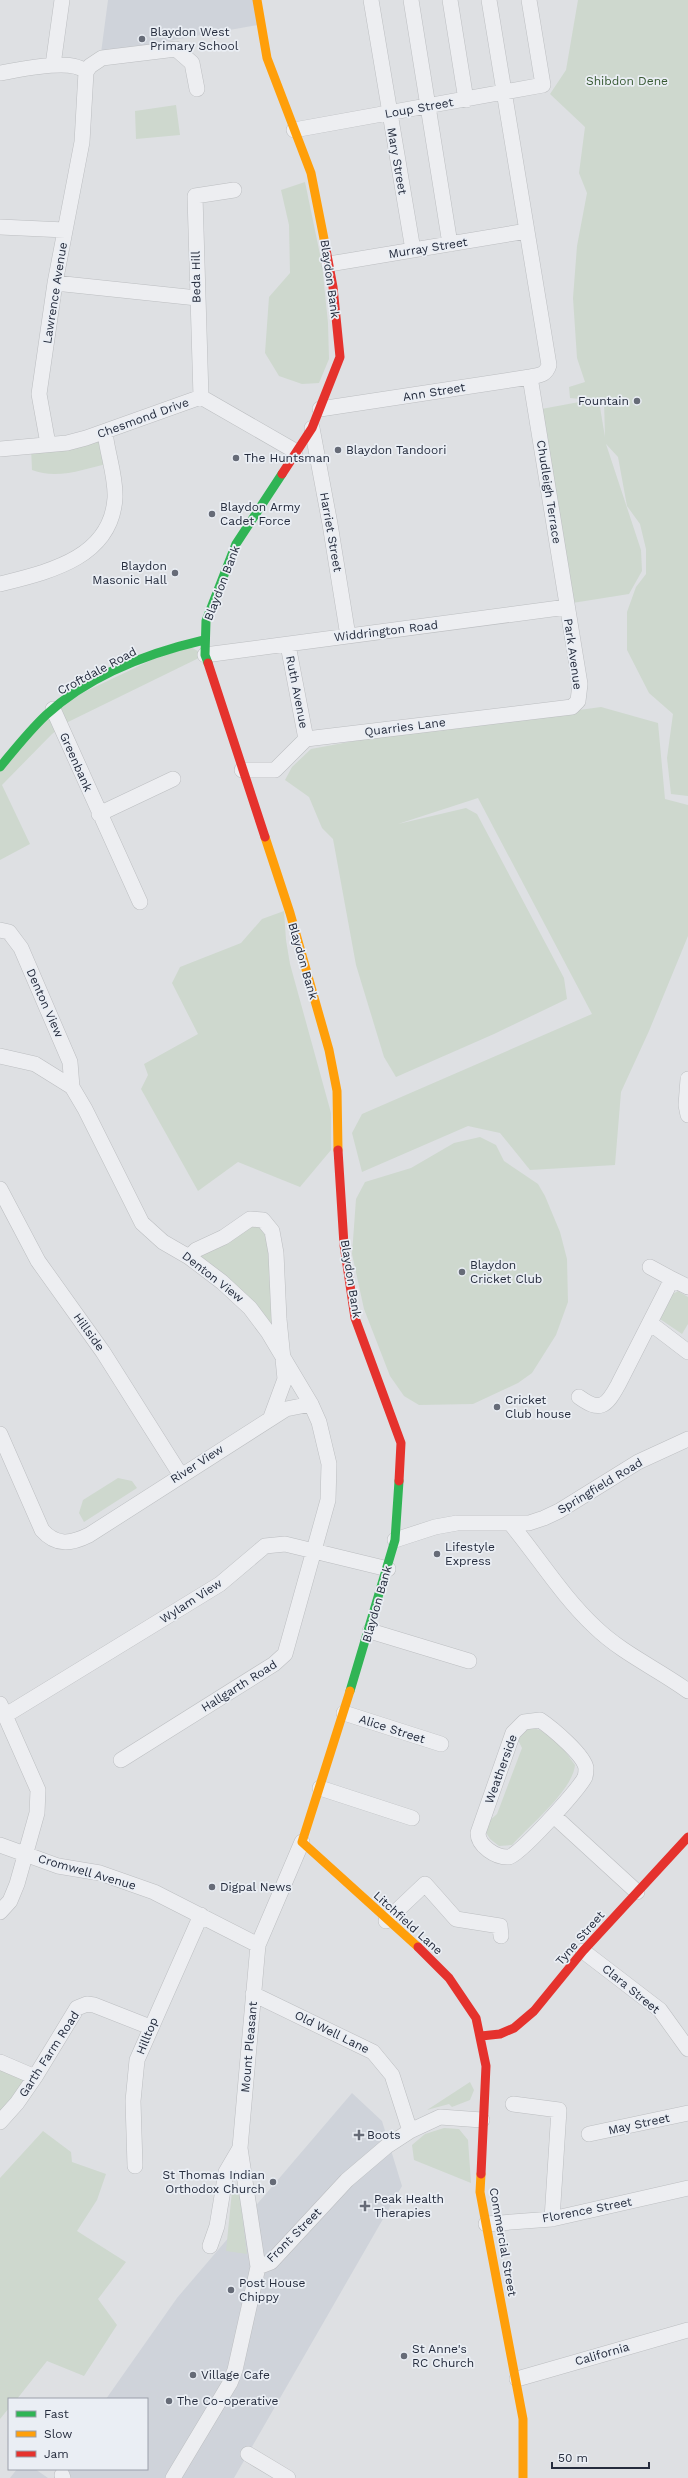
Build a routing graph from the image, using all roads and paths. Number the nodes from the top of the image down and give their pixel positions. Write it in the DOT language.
graph roads {
  1 [pos="62,0"];
  2 [pos="257,0"];
  3 [pos="371,0"];
  4 [pos="411,0"];
  5 [pos="450,0"];
  6 [pos="489,0"];
  7 [pos="529,0"];
  8 [pos="53,65"];
  9 [pos="86,72"];
  10 [pos="0,73"];
  11 [pos="197,89"];
  12 [pos="505,92"];
  13 [pos="466,100"];
  14 [pos="428,106"];
  15 [pos="389,114"];
  16 [pos="294,130"];
  17 [pos="234,190"];
  18 [pos="0,226"];
  19 [pos="65,230"];
  20 [pos="526,231"];
  21 [pos="450,244"];
  22 [pos="413,250"];
  23 [pos="329,264"];
  24 [pos="55,283"];
  25 [pos="197,298"];
  26 [pos="530,377"];
  27 [pos="201,397"];
  28 [pos="320,409"];
  29 [pos="312,428"];
  30 [pos="105,432"];
  31 [pos="48,444"];
  32 [pos="0,449"];
  33 [pos="295,451"];
  34 [pos="0,584"];
  35 [pos="567,607"];
  36 [pos="348,636"];
  37 [pos="204,640"];
  38 [pos="288,645"];
  39 [pos="205,655"];
  40 [pos="578,701"];
  41 [pos="53,709"];
  42 [pos="306,740"];
  43 [pos="0,767"];
  44 [pos="242,770"];
  45 [pos="173,779"];
  46 [pos="99,814"];
  47 [pos="140,902"];
  48 [pos="0,930"];
  49 [pos="0,1056"];
  50 [pos="688,1079"];
  51 [pos="72,1087"];
  52 [pos="688,1115"];
  53 [pos="0,1189"];
  54 [pos="189,1257"];
  55 [pos="650,1267"];
  56 [pos="672,1279"];
  57 [pos="688,1287"];
  58 [pos="650,1323"];
  59 [pos="688,1352"];
  60 [pos="283,1357"];
  61 [pos="579,1397"];
  62 [pos="311,1404"];
  63 [pos="271,1417"];
  64 [pos="0,1434"];
  65 [pos="688,1439"];
  66 [pos="180,1474"];
  67 [pos="510,1523"];
  68 [pos="395,1540"];
  69 [pos="315,1552"];
  70 [pos="388,1569"];
  71 [pos="370,1631"];
  72 [pos="469,1661"];
  73 [pos="688,1691"];
  74 [pos="3,1710"];
  75 [pos="344,1714"];
  76 [pos="441,1744"];
  77 [pos="121,1760"];
  78 [pos="320,1788"];
  79 [pos="554,1816"];
  80 [pos="412,1818"];
  81 [pos="688,1837"];
  82 [pos="302,1842"];
  83 [pos="0,1845"];
  84 [pos="24,1852"];
  85 [pos="637,1892"];
  86 [pos="0,1912"];
  87 [pos="201,1915"];
  88 [pos="386,1921"];
  89 [pos="501,1936"];
  90 [pos="258,1945"];
  91 [pos="583,1951"];
  92 [pos="254,1994"];
  93 [pos="150,2027"];
  94 [pos="481,2036"];
  95 [pos="688,2049"];
  96 [pos="0,2062"];
  97 [pos="35,2077"];
  98 [pos="513,2104"];
  99 [pos="688,2113"];
  100 [pos="482,2120"];
  101 [pos="0,2122"];
  102 [pos="410,2132"];
  103 [pos="589,2134"];
  104 [pos="240,2148"];
  105 [pos="135,2166"];
  106 [pos="688,2188"];
  107 [pos="552,2219"];
  108 [pos="486,2224"];
  109 [pos="210,2246"];
  110 [pos="258,2267"];
  111 [pos="688,2330"];
  112 [pos="517,2379"];
  113 [pos="248,2454"];
  114 [pos="173,2478"];
  115 [pos="288,2478"];
  116 [pos="523,2478"];
  1 -- 8 [label="street"];
  2 -- 16 [label="street, Blaydon Bank"];
  3 -- 15 [label="street, Mary Street"];
  4 -- 14 [label="street"];
  5 -- 13 [label="street"];
  6 -- 12 [label="street"];
  7 -- 12 [label="street, Loup Street"];
  8 -- 9 [label="street"];
  8 -- 10 [label="street"];
  9 -- 11 [label="street"];
  9 -- 19 [label="street, Lawrence Avenue"];
  12 -- 13 [label="street, Loup Street"];
  12 -- 20 [label="street"];
  13 -- 14 [label="street, Loup Street"];
  14 -- 15 [label="street, Loup Street"];
  14 -- 21 [label="street"];
  15 -- 16 [label="street, Loup Street"];
  15 -- 22 [label="street, Mary Street"];
  16 -- 23 [label="street, Blaydon Bank"];
  17 -- 25 [label="street, Beda Hill"];
  18 -- 19 [label="street"];
  19 -- 24 [label="street, Lawrence Avenue"];
  20 -- 21 [label="street, Murray Street"];
  20 -- 26 [label="street, Ann Street"];
  21 -- 22 [label="street, Murray Street"];
  22 -- 23 [label="street, Murray Street"];
  23 -- 28 [label="street, Blaydon Bank"];
  24 -- 25 [label="street"];
  24 -- 31 [label="street, Lawrence Avenue"];
  25 -- 27 [label="street, Beda Hill"];
  26 -- 28 [label="street, Ann Street"];
  26 -- 35 [label="street, Chudleigh Terrace"];
  27 -- 30 [label="street, Chesmond Drive"];
  27 -- 33 [label="street, Chesmond Drive"];
  28 -- 29 [label="street, Blaydon Bank"];
  29 -- 33 [label="street, Blaydon Bank"];
  29 -- 36 [label="street, Harriet Street"];
  30 -- 31 [label="street, Chesmond Drive"];
  30 -- 34 [label="street"];
  31 -- 32 [label="street, Chesmond Drive"];
  33 -- 37 [label="street, Blaydon Bank"];
  35 -- 36 [label="street, Widdrington Road"];
  35 -- 40 [label="street, Park Avenue"];
  36 -- 38 [label="street, Widdrington Road"];
  37 -- 39 [label="street, Blaydon Bank"];
  37 -- 41 [label="street, Croftdale Road"];
  38 -- 39 [label="street, Widdrington Road"];
  38 -- 42 [label="street, Ruth Avenue"];
  39 -- 44 [label="street, Blaydon Bank"];
  40 -- 42 [label="street, Quarries Lane"];
  41 -- 43 [label="street, Croftdale Road"];
  41 -- 46 [label="street, Greenbank"];
  42 -- 44 [label="street"];
  44 -- 68 [label="street, Blaydon Bank"];
  45 -- 46 [label="street"];
  46 -- 47 [label="street, Greenbank"];
  48 -- 51 [label="street, Denton View"];
  49 -- 51 [label="street, Denton View"];
  50 -- 52 [label="street"];
  51 -- 54 [label="street, Denton View"];
  53 -- 66 [label="street, Hillside"];
  54 -- 60 [label="street, Denton View"];
  54 -- 60 [label="street"];
  55 -- 56 [label="street"];
  56 -- 57 [label="street"];
  56 -- 58 [label="street"];
  58 -- 59 [label="street"];
  58 -- 61 [label="street"];
  60 -- 62 [label="street, Denton View"];
  60 -- 63 [label="street"];
  62 -- 63 [label="street, River View"];
  62 -- 69 [label="street, Denton View"];
  63 -- 66 [label="street, River View"];
  64 -- 66 [label="street, River View"];
  65 -- 67 [label="street, Springfield Road"];
  67 -- 68 [label="street"];
  67 -- 73 [label="street"];
  68 -- 70 [label="street, Blaydon Bank"];
  69 -- 70 [label="street, Wylam View"];
  69 -- 74 [label="street, Wylam View"];
  69 -- 77 [label="street, Hallgarth Road"];
  70 -- 71 [label="street, Blaydon Bank"];
  71 -- 72 [label="street"];
  71 -- 75 [label="street, Blaydon Bank"];
  74 -- 84 [label="street"];
  75 -- 76 [label="street, Alice Street"];
  75 -- 78 [label="street, Blaydon Bank"];
  78 -- 80 [label="street"];
  78 -- 82 [label="street, Blaydon Bank"];
  79 -- 79 [label="street, Weatherside"];
  79 -- 85 [label="street"];
  81 -- 85 [label="street, Tyne Street"];
  82 -- 88 [label="street, Litchfield Lane"];
  82 -- 90 [label="street, Blaydon Bank"];
  83 -- 84 [label="street, Cromwell Avenue"];
  84 -- 86 [label="street"];
  84 -- 87 [label="street, Cromwell Avenue"];
  85 -- 91 [label="street, Tyne Street"];
  87 -- 90 [label="street, Cromwell Avenue"];
  87 -- 93 [label="street, Hilltop"];
  88 -- 89 [label="street"];
  88 -- 94 [label="street, Litchfield Lane"];
  90 -- 92 [label="street, Mount Pleasant"];
  91 -- 94 [label="street, Tyne Street"];
  91 -- 95 [label="street, Clara Street"];
  92 -- 102 [label="street, Old Well Lane"];
  92 -- 104 [label="street, Mount Pleasant"];
  93 -- 97 [label="street, Garth Farm Road"];
  93 -- 105 [label="street, Hilltop"];
  94 -- 100 [label="street, Commercial Street"];
  96 -- 97 [label="street"];
  97 -- 101 [label="street, Garth Farm Road"];
  98 -- 107 [label="street"];
  99 -- 103 [label="street, May Street"];
  100 -- 102 [label="street, Front Street"];
  100 -- 108 [label="street, Commercial Street"];
  102 -- 110 [label="street, Front Street"];
  104 -- 109 [label="street"];
  104 -- 110 [label="street"];
  106 -- 107 [label="street, Florence Street"];
  107 -- 108 [label="street, Florence Street"];
  108 -- 112 [label="street, Commercial Street"];
  110 -- 114 [label="street, Front Street"];
  111 -- 112 [label="street, California"];
  112 -- 116 [label="street, Commercial Street"];
  113 -- 115 [label="street"];
}
